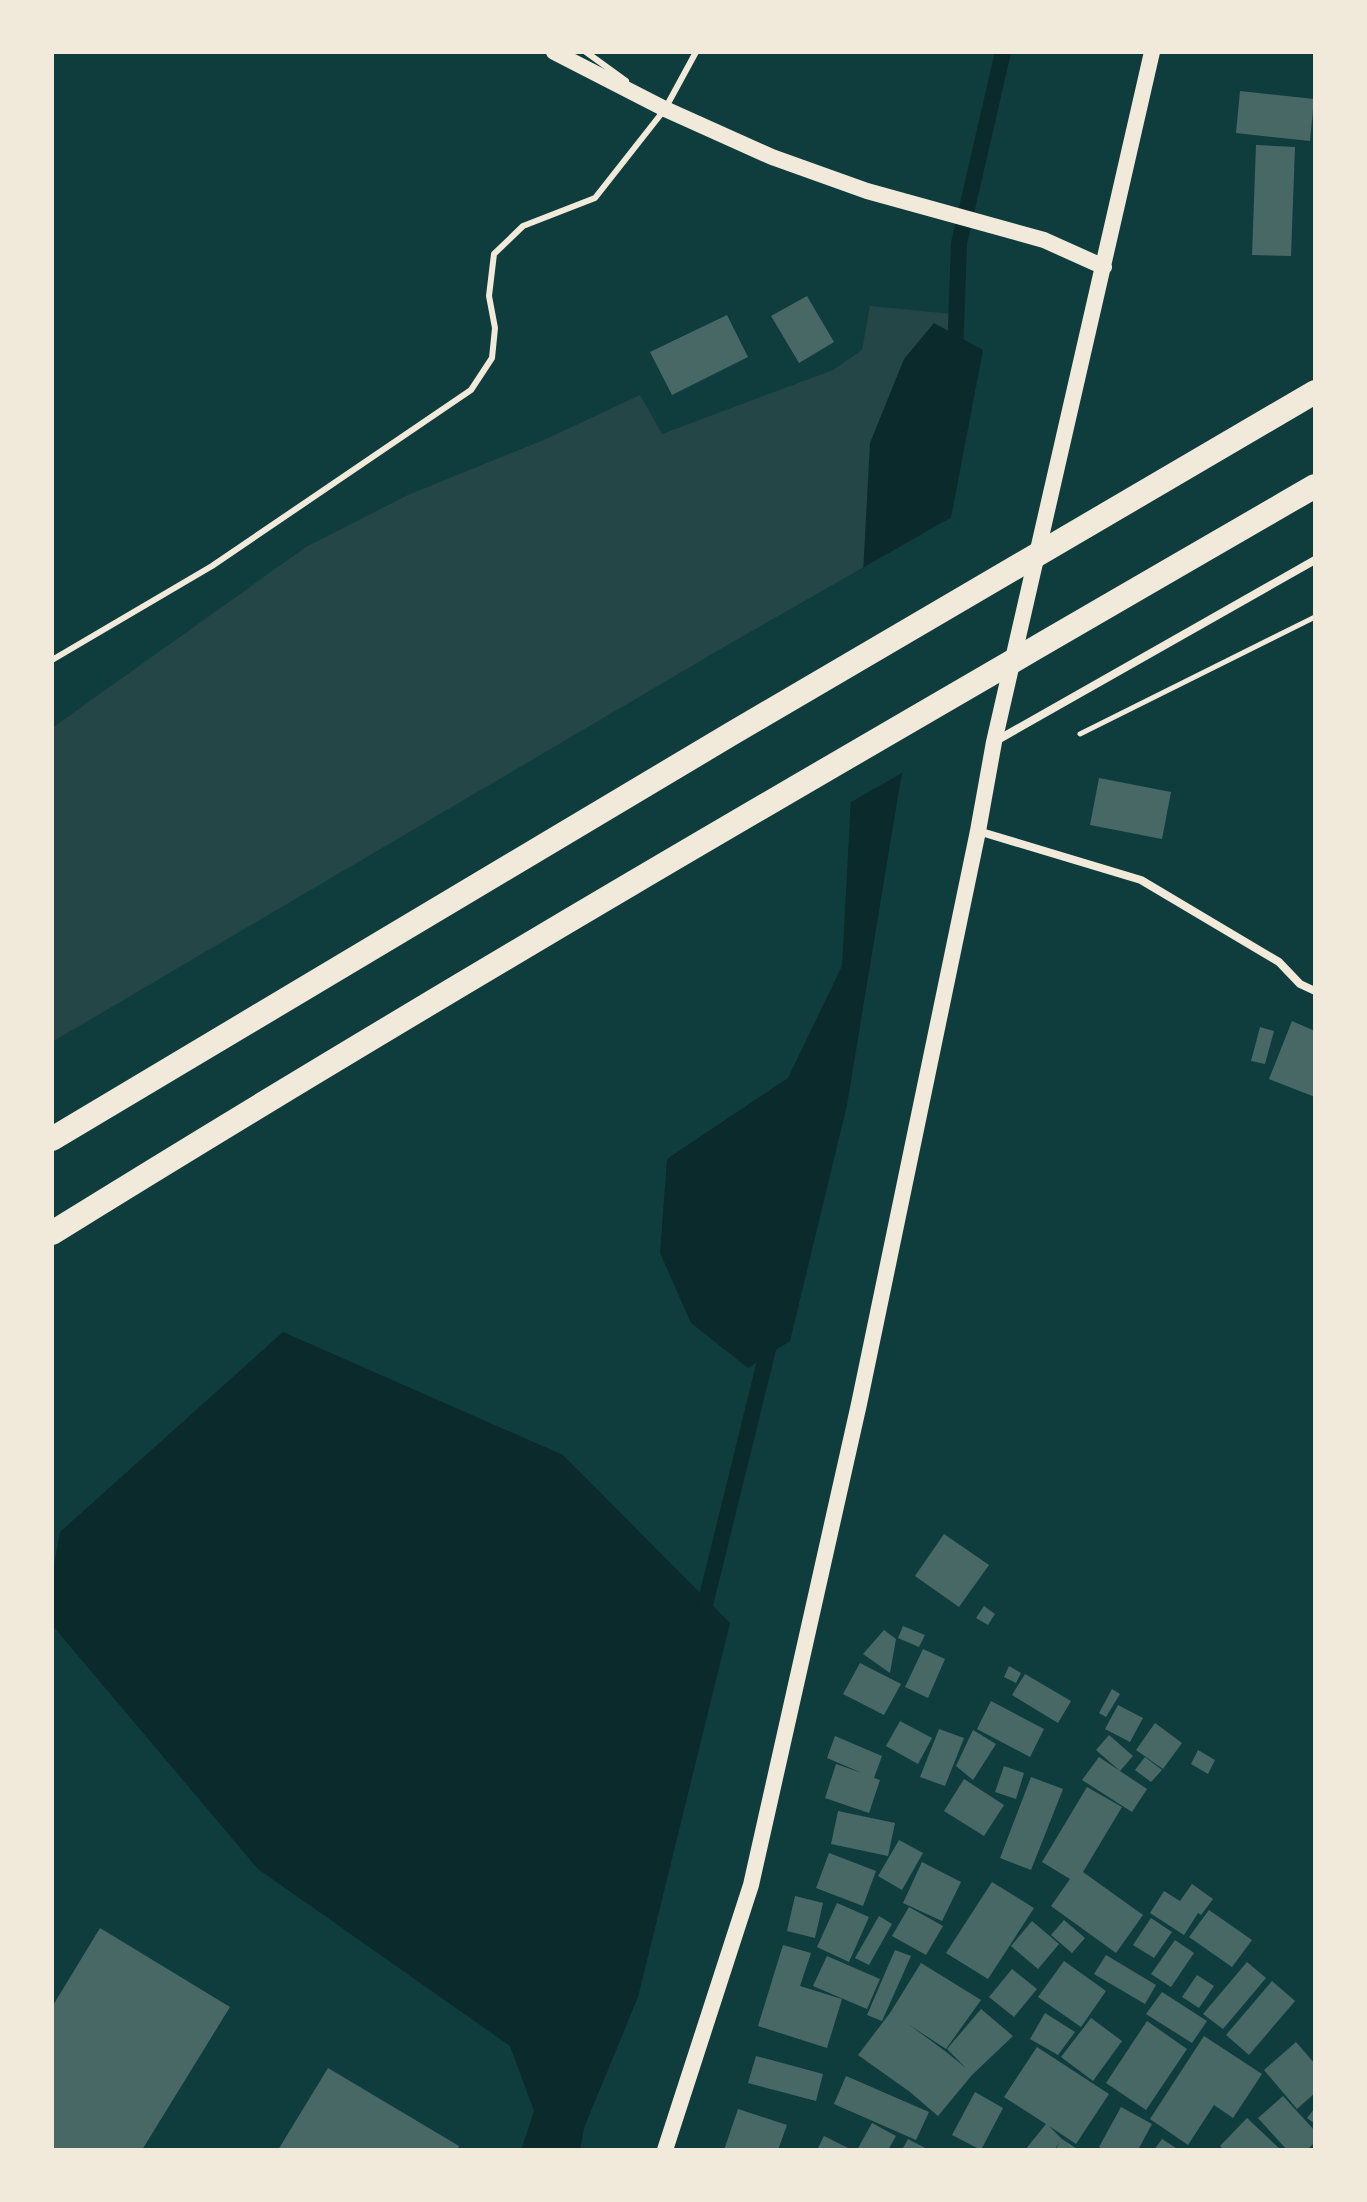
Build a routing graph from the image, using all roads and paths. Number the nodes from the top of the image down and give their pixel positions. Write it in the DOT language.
graph roads {
  1 [pos="554,52"];
  2 [pos="586,52"];
  3 [pos="696,52"];
  4 [pos="1152,52"];
  5 [pos="665,109"];
  6 [pos="1104,267"];
  7 [pos="1315,392"];
  8 [pos="1315,486"];
  9 [pos="1315,560"];
  10 [pos="1315,617"];
  11 [pos="52,660"];
  12 [pos="1072,738"];
  13 [pos="994,742"];
  14 [pos="978,831"];
  15 [pos="1315,991"];
  16 [pos="52,1139"];
  17 [pos="52,1233"];
  18 [pos="665,2150"];
  1 -- 5 [label="main road"];
  2 -- 5 [label="lane"];
  3 -- 5 [label="lane"];
  4 -- 6 [label="main road"];
  5 -- 6 [label="main road"];
  5 -- 11 [label="lane"];
  6 -- 13 [label="main road"];
  7 -- 16 [label="highway"];
  8 -- 17 [label="highway"];
  9 -- 13 [label="street"];
  10 -- 12 [label="path"];
  13 -- 14 [label="main road"];
  14 -- 15 [label="street"];
  14 -- 18 [label="main road"];
}
